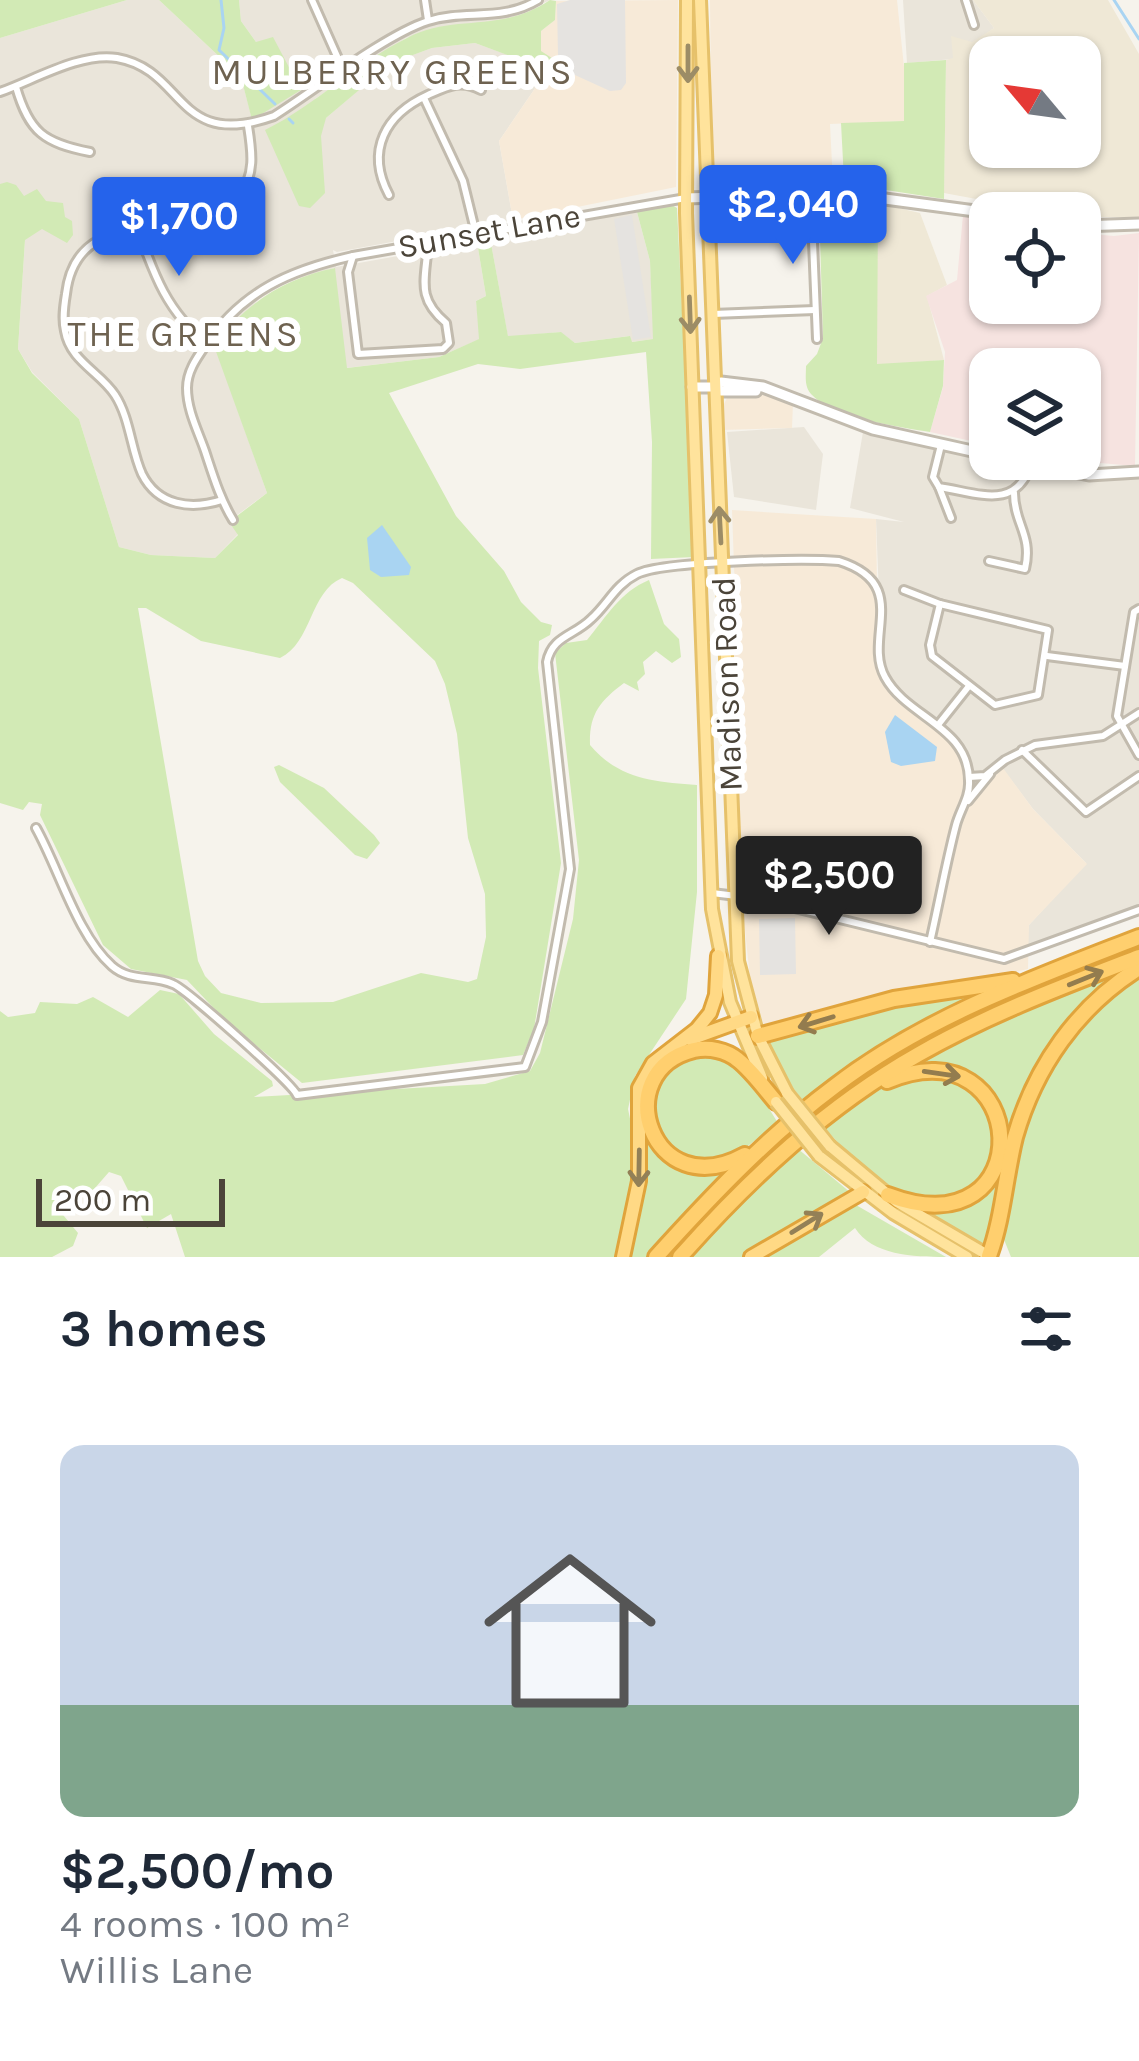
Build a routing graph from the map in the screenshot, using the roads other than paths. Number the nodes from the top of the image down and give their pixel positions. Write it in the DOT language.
graph roads {
  1 [pos="312,0"];
  2 [pos="425,0"];
  3 [pos="538,0"];
  4 [pos="687,0"];
  5 [pos="700,0"];
  6 [pos="966,0"];
  7 [pos="428,21"];
  8 [pos="974,25"];
  9 [pos="344,72"];
  10 [pos="16,87"];
  11 [pos="481,90"];
  12 [pos="0,92"];
  13 [pos="424,97"];
  14 [pos="248,124"];
  15 [pos="90,152"];
  16 [pos="811,193"];
  17 [pos="389,195"];
  18 [pos="686,198"];
  19 [pos="708,198"];
  20 [pos="969,210"];
  21 [pos="1139,224"];
  22 [pos="1101,225"];
  23 [pos="137,227"];
  24 [pos="476,234"];
  25 [pos="428,242"];
  26 [pos="352,256"];
  27 [pos="815,310"];
  28 [pos="712,314"];
  29 [pos="817,339"];
  30 [pos="207,343"];
  31 [pos="692,387"];
  32 [pos="715,387"];
  33 [pos="941,445"];
  34 [pos="969,451"];
  35 [pos="1139,472"];
  36 [pos="1101,476"];
  37 [pos="1026,480"];
  38 [pos="939,488"];
  39 [pos="1014,493"];
  40 [pos="222,500"];
  41 [pos="951,518"];
  42 [pos="233,520"];
  43 [pos="989,560"];
  44 [pos="722,564"];
  45 [pos="699,565"];
  46 [pos="904,590"];
  47 [pos="940,604"];
  48 [pos="1139,609"];
  49 [pos="1047,656"];
  50 [pos="1124,667"];
  51 [pos="969,686"];
  52 [pos="1139,713"];
  53 [pos="938,725"];
  54 [pos="1120,727"];
  55 [pos="1022,750"];
  56 [pos="1139,755"];
  57 [pos="996,767"];
  58 [pos="1139,776"];
  59 [pos="969,777"];
  60 [pos="962,808"];
  61 [pos="37,827"];
  62 [pos="712,893"];
  63 [pos="735,895"];
  64 [pos="1139,910"];
  65 [pos="1139,937"];
  66 [pos="930,942"];
  67 [pos="718,956"];
  68 [pos="1139,957"];
  69 [pos="1139,968"];
  70 [pos="1053,971"];
  71 [pos="744,1019"];
  72 [pos="758,1036"];
  73 [pos="673,1046"];
  74 [pos="781,1098"];
  75 [pos="835,1109"];
  76 [pos="765,1143"];
  77 [pos="863,1192"];
  78 [pos="888,1195"];
  79 [pos="998,1228"];
  80 [pos="623,1257"];
  81 [pos="656,1257"];
  82 [pos="680,1257"];
  83 [pos="751,1257"];
  84 [pos="967,1257"];
  85 [pos="989,1257"];
  86 [pos="1008,1257"];
  1 -- 9 [label="street"];
  2 -- 7 [label="street"];
  3 -- 7 [label="street"];
  4 -- 18 [label="main road, Madison Road, one-way"];
  5 -- 19 [label="main road, Madison Road"];
  6 -- 8 [label="street"];
  7 -- 9 [label="street"];
  9 -- 14 [label="street"];
  10 -- 12 [label="street"];
  10 -- 14 [label="street"];
  10 -- 15 [label="street"];
  11 -- 13 [label="street"];
  13 -- 17 [label="street"];
  13 -- 24 [label="street"];
  14 -- 23 [label="street"];
  16 -- 19 [label="street, Sunset Lane"];
  16 -- 20 [label="street, Sunset Lane"];
  16 -- 27 [label="street"];
  18 -- 19 [label="street, Sunset Lane"];
  18 -- 24 [label="street, Sunset Lane"];
  18 -- 31 [label="main road, Madison Road, one-way"];
  19 -- 28 [label="main road, Madison Road"];
  21 -- 22 [label="street"];
  23 -- 30 [label="street"];
  23 -- 40 [label="street"];
  24 -- 25 [label="street, Sunset Lane"];
  25 -- 26 [label="street, Sunset Lane"];
  25 -- 26 [label="street"];
  26 -- 30 [label="street, Sunset Lane"];
  27 -- 28 [label="street"];
  27 -- 29 [label="street"];
  28 -- 32 [label="main road, Madison Road"];
  30 -- 40 [label="street, Sunset Lane"];
  31 -- 32 [label="street"];
  31 -- 45 [label="main road, Madison Road"];
  32 -- 33 [label="street"];
  44 -- 32 [label="main road, Madison Road, one-way"];
  33 -- 34 [label="street"];
  33 -- 38 [label="street"];
  35 -- 36 [label="street"];
  37 -- 39 [label="street"];
  38 -- 39 [label="street"];
  38 -- 41 [label="street"];
  39 -- 43 [label="street"];
  40 -- 42 [label="street, Sunset Lane"];
  44 -- 45 [label="street"];
  44 -- 53 [label="street"];
  44 -- 63 [label="main road, Madison Road"];
  45 -- 61 [label="street"];
  45 -- 62 [label="main road, Madison Road"];
  46 -- 47 [label="street"];
  47 -- 49 [label="street"];
  47 -- 51 [label="street"];
  48 -- 50 [label="street"];
  49 -- 50 [label="street"];
  49 -- 51 [label="street"];
  50 -- 54 [label="street"];
  51 -- 53 [label="street"];
  52 -- 54 [label="street"];
  53 -- 59 [label="street"];
  54 -- 55 [label="street"];
  54 -- 56 [label="street"];
  55 -- 57 [label="street"];
  55 -- 58 [label="street"];
  57 -- 59 [label="street"];
  57 -- 60 [label="street"];
  59 -- 60 [label="street"];
  60 -- 66 [label="street"];
  62 -- 63 [label="street"];
  62 -- 67 [label="main road, Madison Road"];
  63 -- 66 [label="street"];
  63 -- 71 [label="main road, Madison Road"];
  64 -- 66 [label="street"];
  65 -- 70 [label="highway"];
  67 -- 71 [label="main road, Madison Road"];
  67 -- 73 [label="highway"];
  75 -- 68 [label="highway, one-way"];
  69 -- 79 [label="highway"];
  70 -- 72 [label="highway, one-way"];
  70 -- 76 [label="highway"];
  71 -- 72 [label="main road, Madison Road"];
  71 -- 73 [label="highway"];
  71 -- 74 [label="main road, Madison Road"];
  72 -- 74 [label="main road, Madison Road"];
  73 -- 80 [label="highway, one-way"];
  74 -- 76 [label="highway"];
  74 -- 77 [label="main road, Madison Road, bridge"];
  74 -- 78 [label="main road, Madison Road, bridge"];
  75 -- 78 [label="highway, one-way"];
  75 -- 82 [label="highway"];
  76 -- 81 [label="highway"];
  83 -- 77 [label="highway, one-way"];
  77 -- 84 [label="main road, Madison Road"];
  78 -- 85 [label="main road, Madison Road"];
  79 -- 85 [label="highway"];
  79 -- 86 [label="highway"];
}
